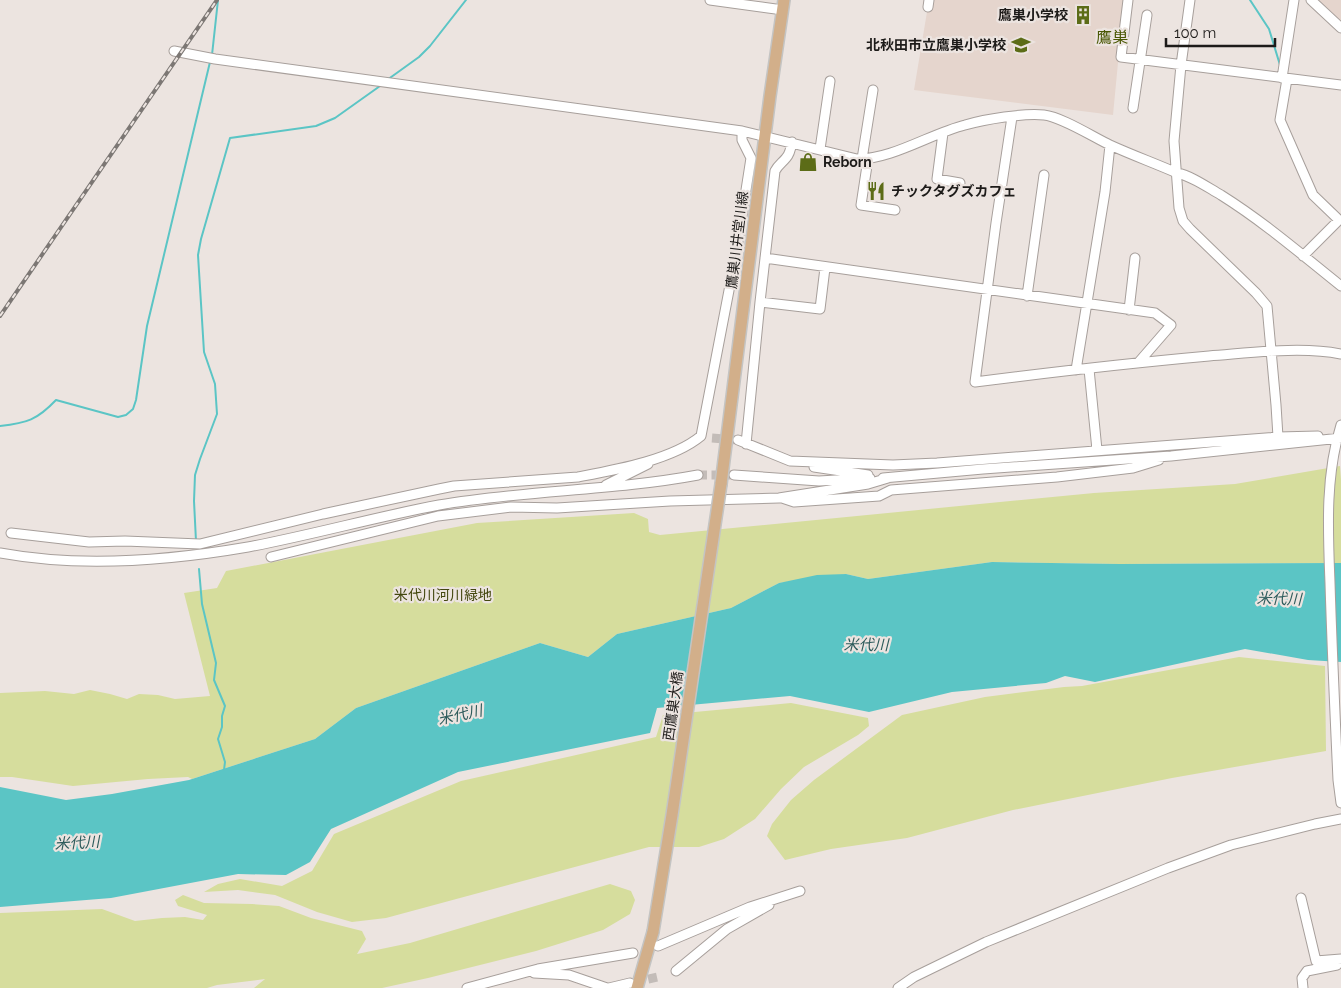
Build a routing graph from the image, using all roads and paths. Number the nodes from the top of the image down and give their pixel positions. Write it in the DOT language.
graph roads {
  1 [pos="710,0"];
  2 [pos="1128,0"];
  3 [pos="1190,0"];
  4 [pos="1294,0"];
  5 [pos="1311,0"];
  6 [pos="783,5"];
  7 [pos="1147,15"];
  8 [pos="1341,28"];
  9 [pos="174,50"];
  10 [pos="1141,58"];
  11 [pos="1181,65"];
  12 [pos="1285,79"];
  13 [pos="830,81"];
  14 [pos="1341,86"];
  15 [pos="873,90"];
  16 [pos="1133,108"];
  17 [pos="1012,117"];
  18 [pos="742,130"];
  19 [pos="943,133"];
  20 [pos="765,135"];
  21 [pos="792,142"];
  22 [pos="1110,145"];
  23 [pos="820,149"];
  24 [pos="865,159"];
  25 [pos="1176,173"];
  26 [pos="1044,175"];
  27 [pos="960,183"];
  28 [pos="895,210"];
  29 [pos="1304,256"];
  30 [pos="765,258"];
  31 [pos="1135,258"];
  32 [pos="825,268"];
  33 [pos="1341,286"];
  34 [pos="987,289"];
  35 [pos="1027,296"];
  36 [pos="760,302"];
  37 [pos="1087,305"];
  38 [pos="1129,310"];
  39 [pos="1271,351"];
  40 [pos="1341,354"];
  41 [pos="1138,363"];
  42 [pos="1089,368"];
  43 [pos="1076,370"];
  44 [pos="701,436"];
  45 [pos="1278,436"];
  46 [pos="1339,436"];
  47 [pos="712,438"];
  48 [pos="1097,450"];
  49 [pos="664,456"];
  50 [pos="1171,456"];
  51 [pos="790,461"];
  52 [pos="698,475"];
  53 [pos="734,475"];
  54 [pos="888,478"];
  55 [pos="721,484"];
  56 [pos="597,489"];
  57 [pos="779,498"];
  58 [pos="11,532"];
  59 [pos="0,553"];
  60 [pos="271,556"];
  61 [pos="1341,803"];
  62 [pos="1341,819"];
  63 [pos="1301,898"];
  64 [pos="658,946"];
  65 [pos="633,954"];
  66 [pos="1341,959"];
  67 [pos="1341,964"];
  68 [pos="676,971"];
  69 [pos="504,978"];
  70 [pos="634,986"];
  71 [pos="902,987"];
  72 [pos="467,988"];
  73 [pos="608,988"];
  74 [pos="1303,988"];
  1 -- 6 [label="street"];
  2 -- 10 [label="street"];
  3 -- 11 [label="street"];
  4 -- 12 [label="street"];
  5 -- 8 [label="street"];
  6 -- 20 [label="main road, 鷹巣川井堂川線"];
  7 -- 10 [label="street"];
  9 -- 18 [label="street"];
  10 -- 11 [label="street"];
  10 -- 16 [label="street"];
  11 -- 12 [label="street"];
  11 -- 25 [label="street"];
  12 -- 14 [label="street"];
  12 -- 29 [label="street"];
  13 -- 23 [label="street"];
  15 -- 24 [label="street"];
  17 -- 19 [label="street"];
  17 -- 22 [label="street"];
  17 -- 34 [label="street"];
  18 -- 20 [label="street"];
  18 -- 44 [label="street"];
  19 -- 24 [label="street"];
  19 -- 27 [label="street"];
  20 -- 21 [label="street"];
  20 -- 55 [label="main road, 鷹巣川井堂川線"];
  21 -- 23 [label="street"];
  21 -- 30 [label="street"];
  22 -- 25 [label="street"];
  22 -- 37 [label="street"];
  23 -- 24 [label="street"];
  24 -- 28 [label="street"];
  25 -- 29 [label="street"];
  25 -- 39 [label="street"];
  26 -- 35 [label="street"];
  29 -- 33 [label="street"];
  30 -- 32 [label="street"];
  30 -- 36 [label="street"];
  31 -- 38 [label="street"];
  32 -- 34 [label="street"];
  32 -- 36 [label="street"];
  34 -- 35 [label="street"];
  34 -- 43 [label="street"];
  35 -- 37 [label="street"];
  36 -- 51 [label="street"];
  37 -- 38 [label="street"];
  37 -- 43 [label="street"];
  38 -- 41 [label="street"];
  39 -- 40 [label="street"];
  39 -- 41 [label="street"];
  39 -- 45 [label="street"];
  41 -- 42 [label="street"];
  42 -- 43 [label="street"];
  42 -- 48 [label="street"];
  44 -- 47 [label="street"];
  44 -- 49 [label="street"];
  45 -- 46 [label="street"];
  45 -- 48 [label="street"];
  46 -- 50 [label="street"];
  46 -- 61 [label="street"];
  48 -- 51 [label="street"];
  49 -- 56 [label="street"];
  49 -- 58 [label="street"];
  50 -- 54 [label="street"];
  50 -- 57 [label="street"];
  51 -- 54 [label="street"];
  52 -- 56 [label="street"];
  53 -- 54 [label="street"];
  54 -- 57 [label="street"];
  55 -- 70 [label="main road, 西鷹巣大橋, bridge"];
  56 -- 59 [label="street"];
  57 -- 60 [label="street"];
  62 -- 71 [label="street"];
  63 -- 66 [label="street"];
  64 -- 68 [label="street"];
  65 -- 69 [label="street"];
  67 -- 74 [label="street"];
  69 -- 72 [label="street"];
  69 -- 73 [label="street"];
  70 -- 73 [label="street"];
}
